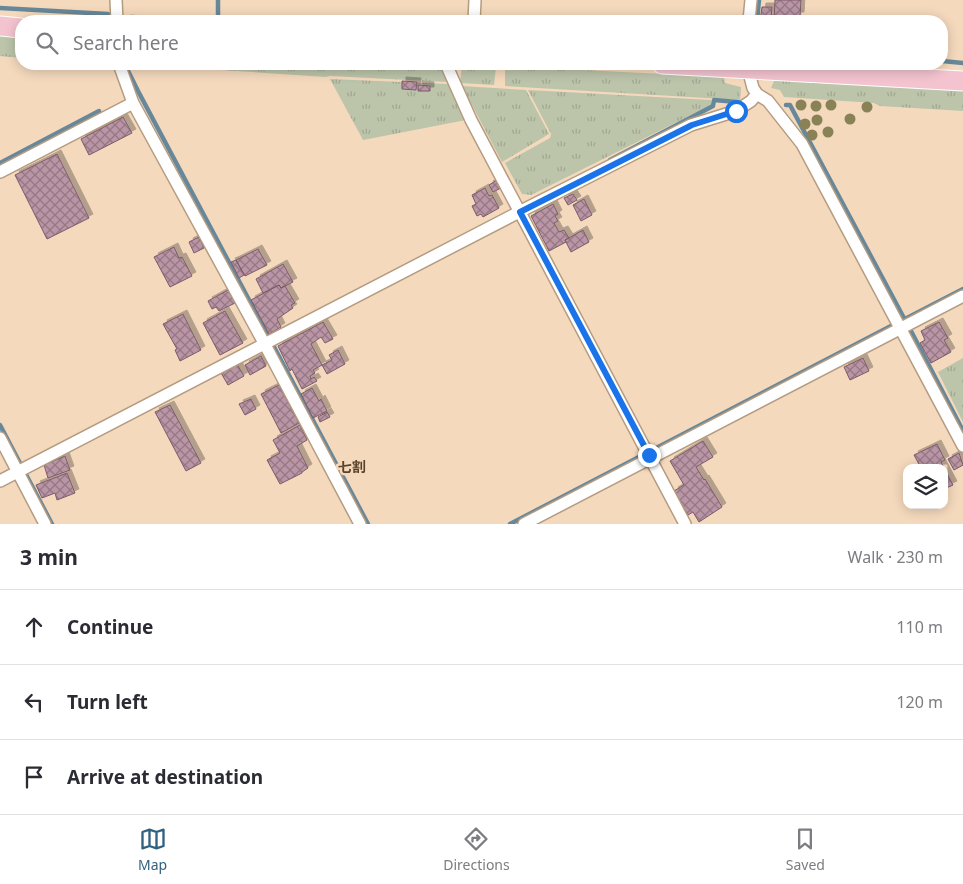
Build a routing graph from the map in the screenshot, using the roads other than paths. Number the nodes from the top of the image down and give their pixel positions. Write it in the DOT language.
graph roads {
  1 [pos="116,0"];
  2 [pos="475,0"];
  3 [pos="751,0"];
  4 [pos="117,15"];
  5 [pos="474,15"];
  6 [pos="750,15"];
  7 [pos="0,26"];
  8 [pos="15,27"];
  9 [pos="121,70"];
  10 [pos="449,70"];
  11 [pos="748,70"];
  12 [pos="805,70"];
  13 [pos="963,81"];
  14 [pos="758,94"];
  15 [pos="133,103"];
  16 [pos="0,172"];
  17 [pos="522,210"];
  18 [pos="963,296"];
  19 [pos="901,328"];
  20 [pos="266,341"];
  21 [pos="0,438"];
  22 [pos="963,446"];
  23 [pos="649,455"];
  24 [pos="19,469"];
  25 [pos="0,481"];
  26 [pos="46,524"];
  27 [pos="360,524"];
  28 [pos="524,524"];
  29 [pos="685,524"];
  1 -- 4 [label="street"];
  2 -- 5 [label="street"];
  3 -- 6 [label="street"];
  7 -- 8 [label="main road"];
  9 -- 15 [label="street"];
  10 -- 17 [label="street"];
  11 -- 14 [label="street"];
  12 -- 13 [label="main road"];
  14 -- 17 [label="street"];
  14 -- 19 [label="street"];
  15 -- 16 [label="street"];
  15 -- 20 [label="street"];
  17 -- 20 [label="street"];
  17 -- 23 [label="street"];
  18 -- 19 [label="street"];
  19 -- 22 [label="street"];
  19 -- 23 [label="street"];
  20 -- 24 [label="street"];
  20 -- 27 [label="street"];
  21 -- 24 [label="street"];
  23 -- 28 [label="street"];
  23 -- 29 [label="street"];
  24 -- 25 [label="street"];
  24 -- 26 [label="street"];
}
